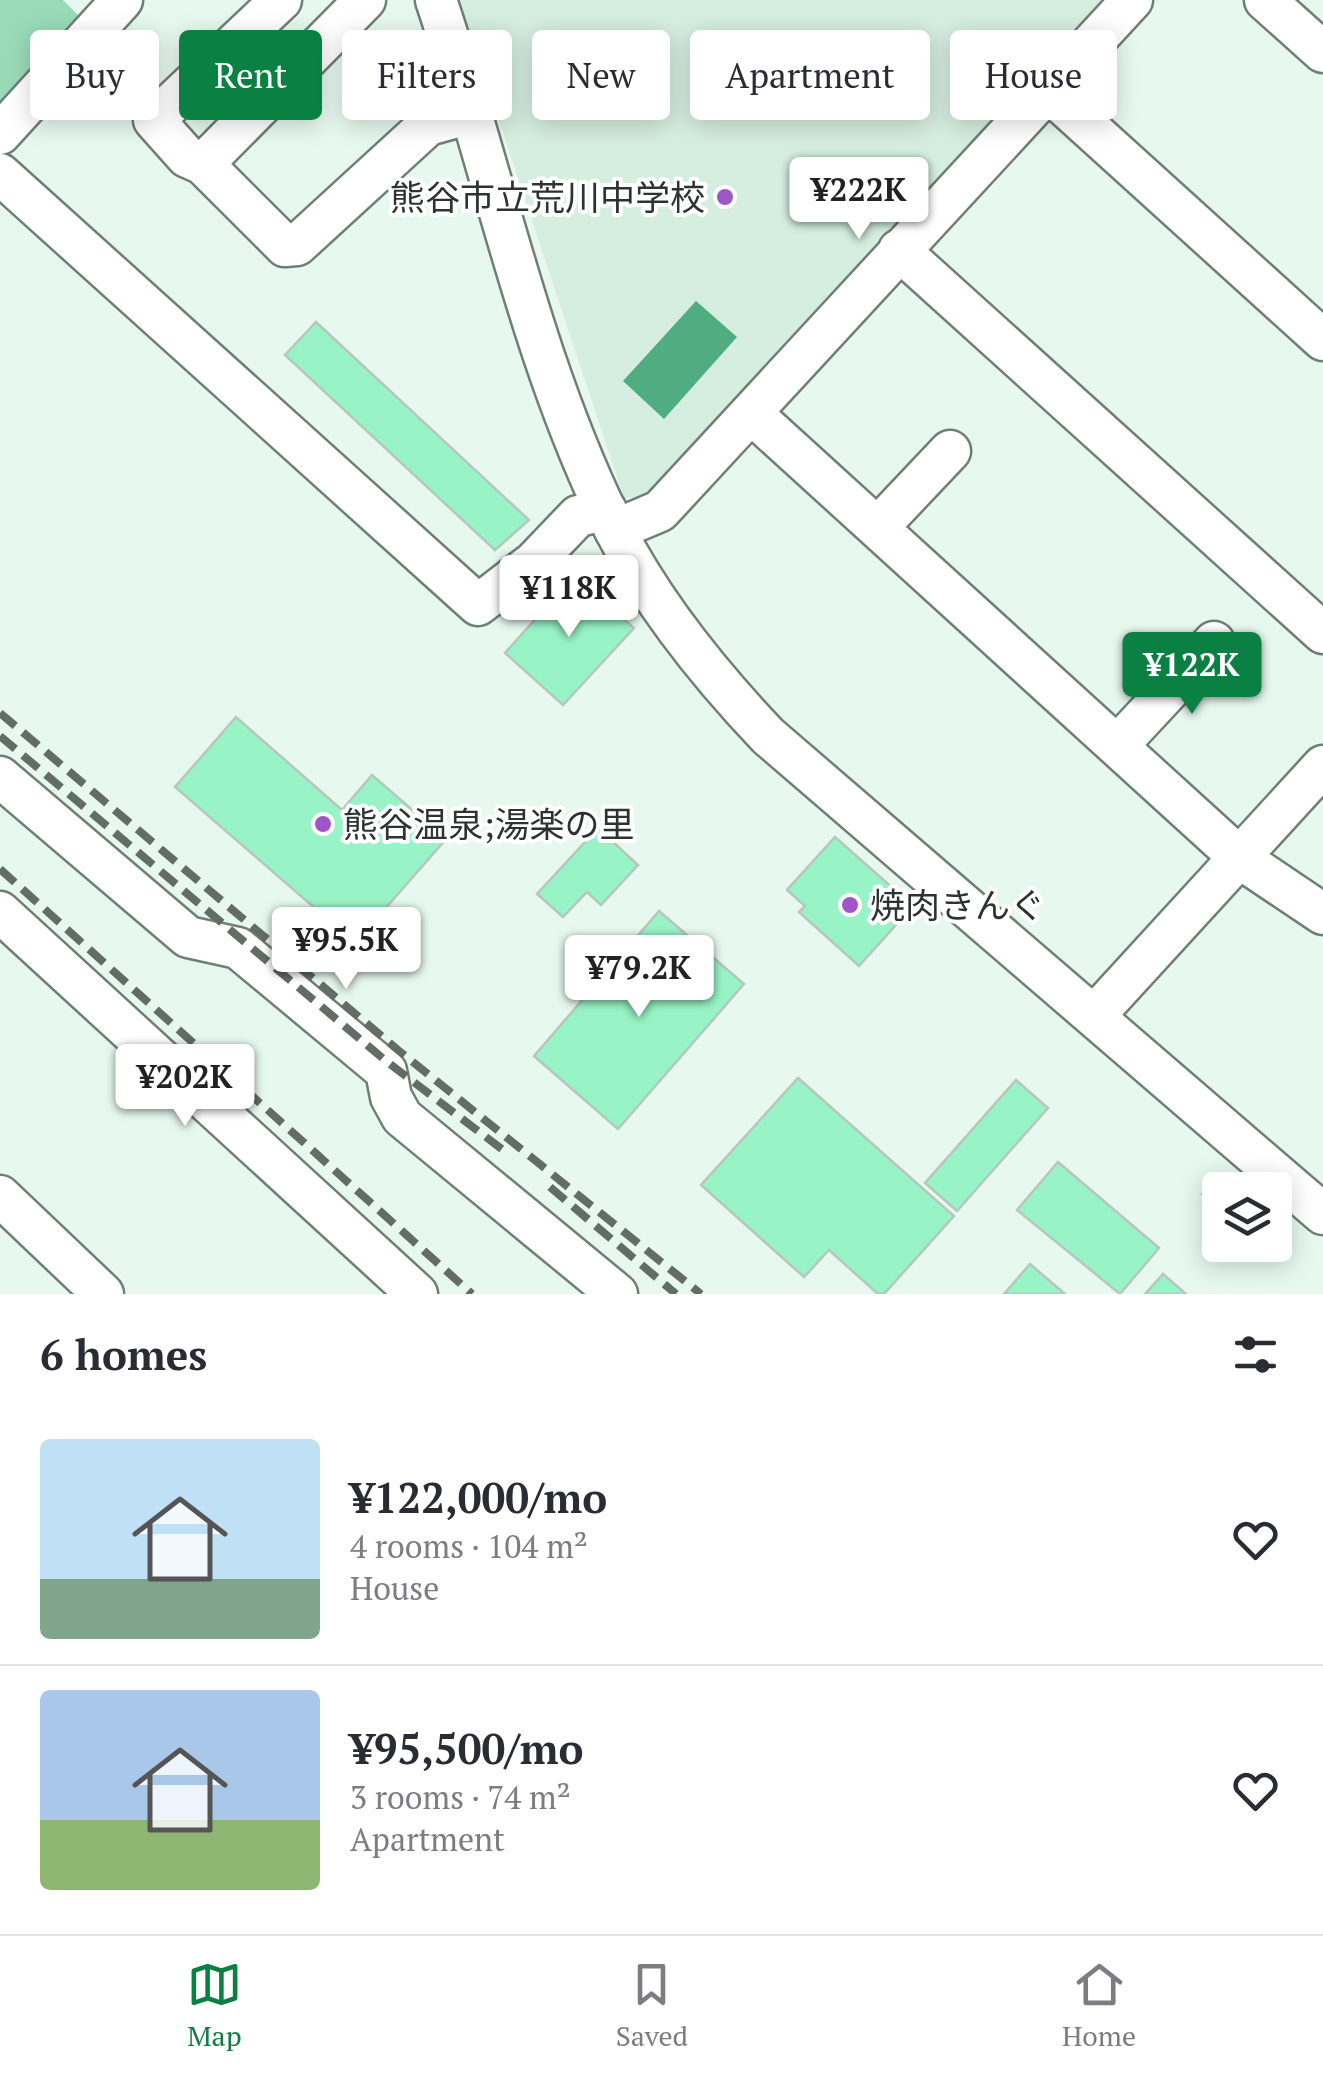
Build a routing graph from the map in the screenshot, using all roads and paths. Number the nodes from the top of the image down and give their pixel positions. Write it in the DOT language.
graph roads {
  1 [pos="122,0"];
  2 [pos="281,0"];
  3 [pos="366,0"];
  4 [pos="436,0"];
  5 [pos="1132,0"];
  6 [pos="1265,0"];
  7 [pos="445,30"];
  8 [pos="1103,30"];
  9 [pos="1323,52"];
  10 [pos="446,120"];
  11 [pos="473,120"];
  12 [pos="1018,120"];
  13 [pos="1080,120"];
  14 [pos="0,134"];
  15 [pos="202,164"];
  16 [pos="0,174"];
  17 [pos="898,250"];
  18 [pos="1323,340"];
  19 [pos="751,412"];
  20 [pos="950,451"];
  21 [pos="611,520"];
  22 [pos="880,526"];
  23 [pos="1323,633"];
  24 [pos="1214,642"];
  25 [pos="1118,745"];
  26 [pos="1323,766"];
  27 [pos="0,776"];
  28 [pos="1241,859"];
  29 [pos="0,912"];
  30 [pos="1323,914"];
  31 [pos="1094,1015"];
  32 [pos="0,1196"];
  33 [pos="1323,1214"];
  34 [pos="103,1294"];
  35 [pos="418,1294"];
  36 [pos="617,1294"];
  1 -- 14 [label="street"];
  2 -- 15 [label="street"];
  3 -- 15 [label="street"];
  4 -- 7 [label="street"];
  5 -- 8 [label="street"];
  6 -- 9 [label="street"];
  10 -- 15 [label="street"];
  11 -- 21 [label="street"];
  12 -- 17 [label="street"];
  13 -- 18 [label="street"];
  16 -- 21 [label="street"];
  17 -- 19 [label="street"];
  17 -- 23 [label="street"];
  19 -- 21 [label="street"];
  19 -- 22 [label="street"];
  20 -- 22 [label="street"];
  21 -- 31 [label="street"];
  22 -- 25 [label="street"];
  24 -- 25 [label="street"];
  25 -- 28 [label="street"];
  26 -- 28 [label="street"];
  27 -- 36 [label="street"];
  28 -- 30 [label="street"];
  28 -- 31 [label="street"];
  29 -- 35 [label="street"];
  31 -- 33 [label="street"];
  32 -- 34 [label="street"];
}
